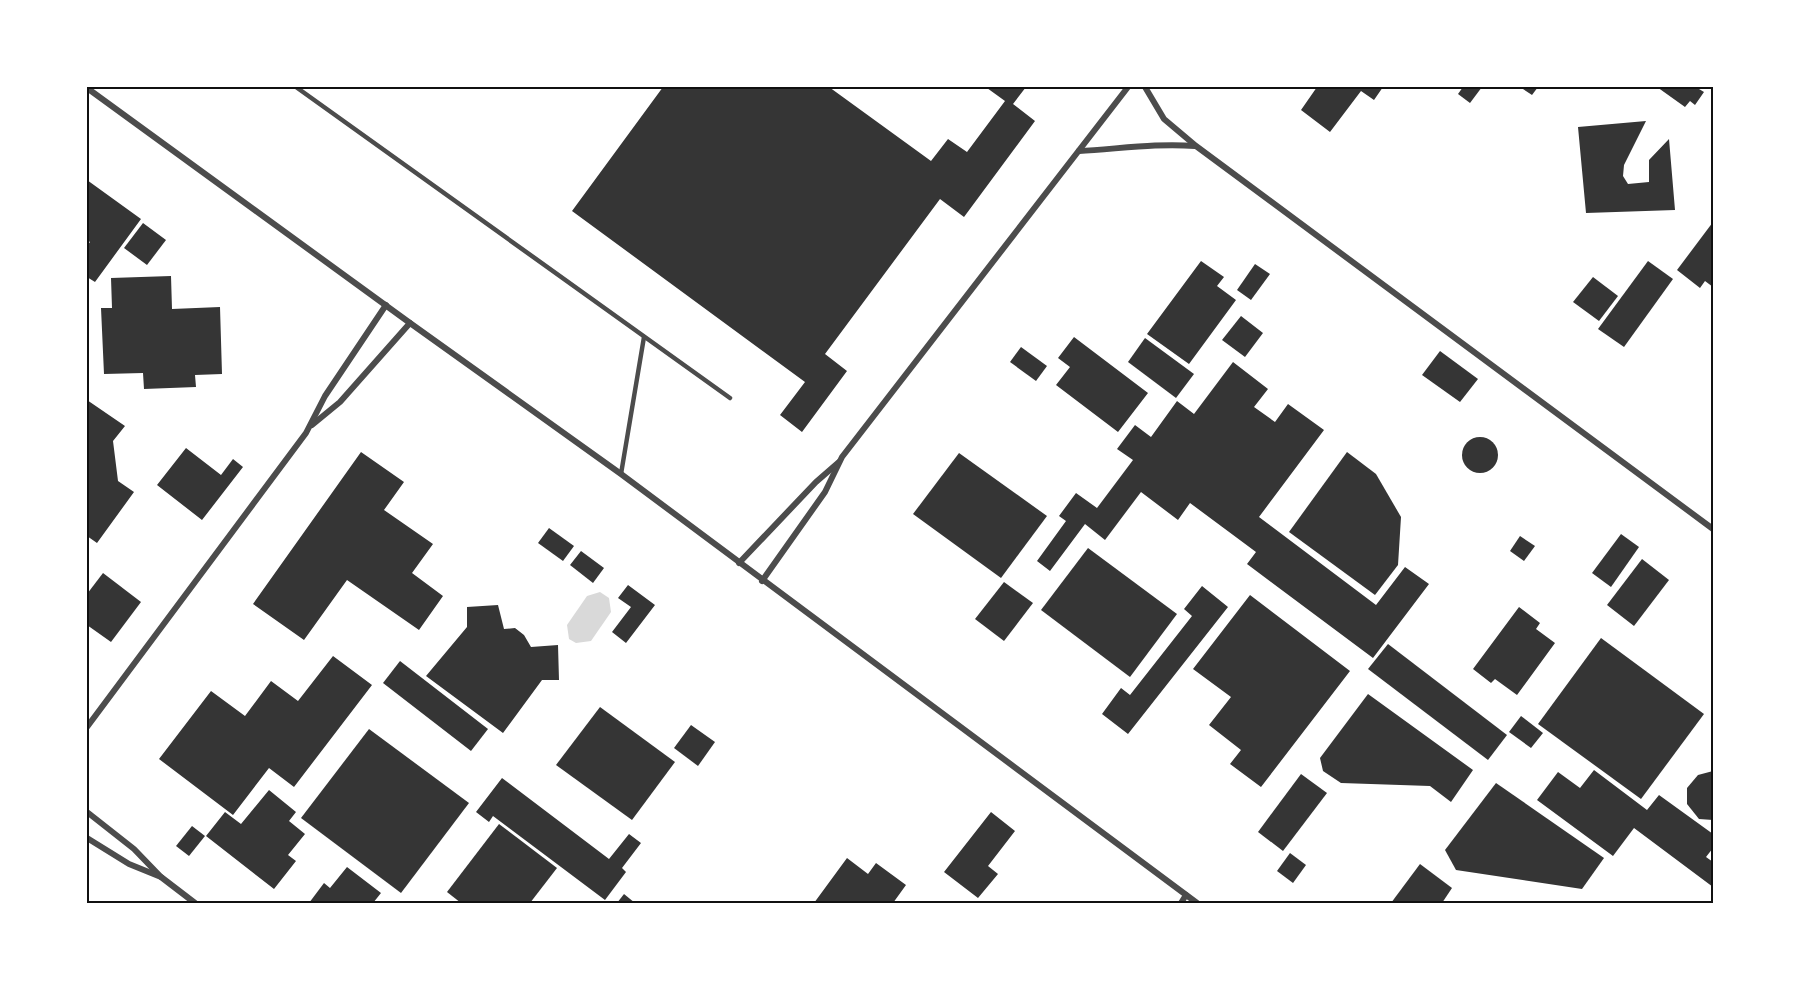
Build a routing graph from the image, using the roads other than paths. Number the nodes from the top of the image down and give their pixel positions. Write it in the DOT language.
graph roads {
  1 [pos="296,87"];
  2 [pos="1128,87"];
  3 [pos="1145,87"];
  4 [pos="87,88"];
  5 [pos="1196,146"];
  6 [pos="1079,151"];
  7 [pos="386,305"];
  8 [pos="410,323"];
  9 [pos="644,337"];
  10 [pos="730,398"];
  11 [pos="309,427"];
  12 [pos="840,461"];
  13 [pos="621,474"];
  14 [pos="1713,529"];
  15 [pos="739,563"];
  16 [pos="762,581"];
  17 [pos="87,727"];
  18 [pos="87,812"];
  19 [pos="87,838"];
  20 [pos="162,877"];
  21 [pos="1186,895"];
  22 [pos="195,903"];
  23 [pos="1181,903"];
  24 [pos="1197,903"];
  1 -- 9 [label="lane"];
  2 -- 6 [label="street"];
  3 -- 5 [label="street"];
  4 -- 7 [label="street"];
  5 -- 6 [label="street"];
  5 -- 14 [label="street"];
  6 -- 12 [label="street"];
  7 -- 8 [label="street"];
  7 -- 11 [label="street"];
  8 -- 11 [label="street"];
  8 -- 13 [label="street"];
  9 -- 10 [label="lane"];
  9 -- 13 [label="lane"];
  11 -- 17 [label="street"];
  12 -- 15 [label="street"];
  12 -- 16 [label="street"];
  13 -- 15 [label="street"];
  15 -- 16 [label="street"];
  16 -- 21 [label="street"];
  18 -- 20 [label="street"];
  19 -- 20 [label="street"];
  20 -- 22 [label="street"];
  21 -- 23 [label="street"];
  21 -- 24 [label="street"];
}
